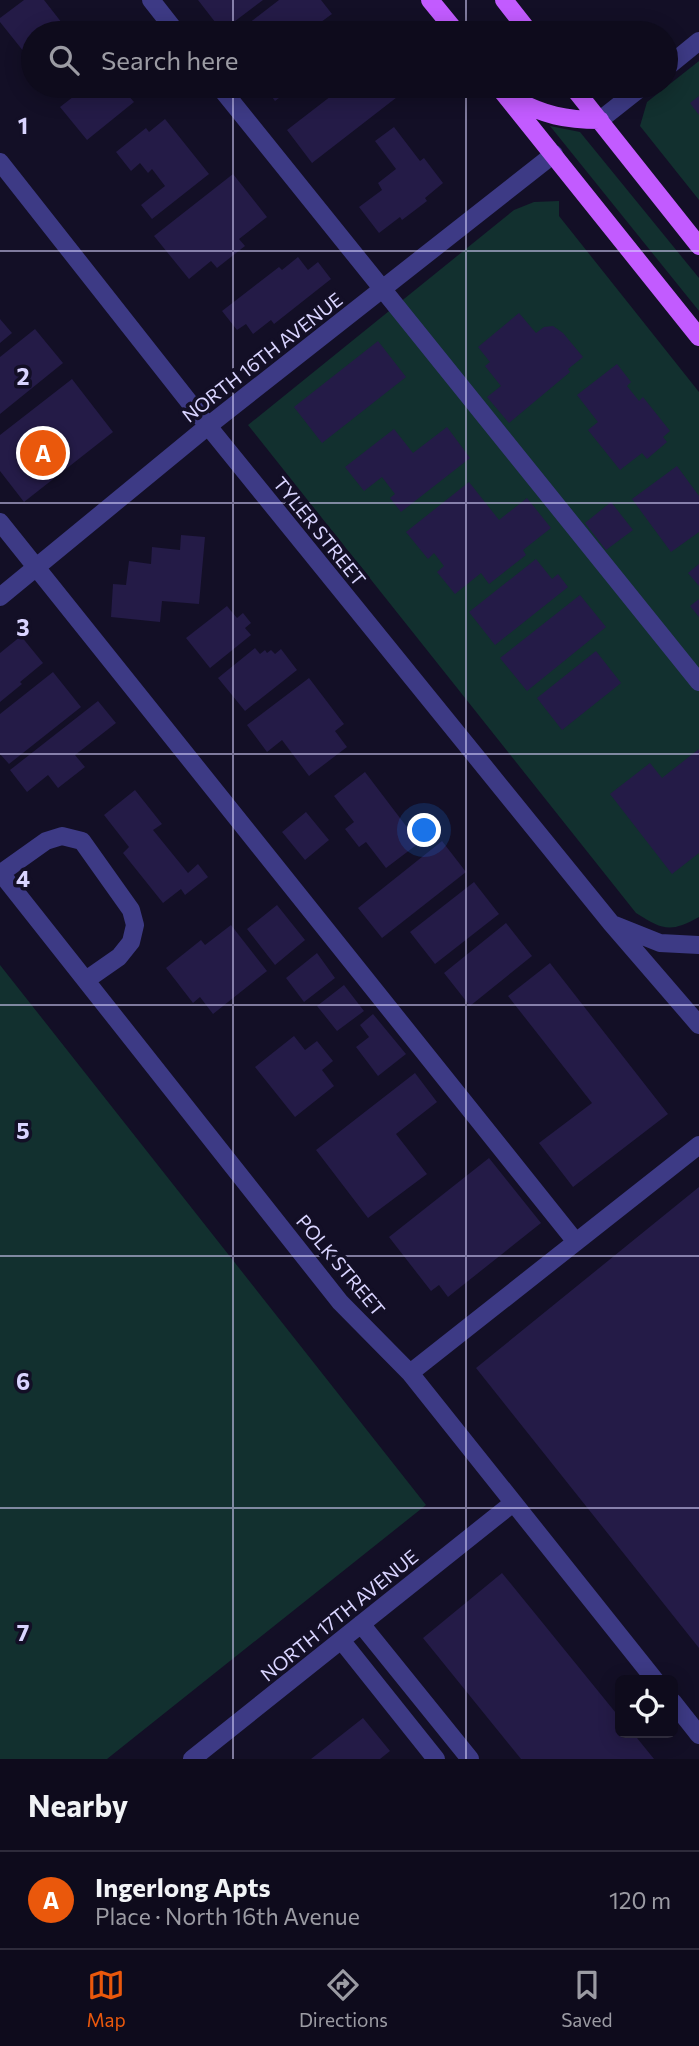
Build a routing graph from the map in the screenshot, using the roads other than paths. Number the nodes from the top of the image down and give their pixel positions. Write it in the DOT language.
graph roads {
  1 [pos="151,0"];
  2 [pos="430,0"];
  3 [pos="503,0"];
  4 [pos="168,21"];
  5 [pos="447,21"];
  6 [pos="520,21"];
  7 [pos="699,41"];
  8 [pos="678,58"];
  9 [pos="229,98"];
  10 [pos="509,98"];
  11 [pos="515,98"];
  12 [pos="582,98"];
  13 [pos="628,98"];
  14 [pos="600,120"];
  15 [pos="554,154"];
  16 [pos="0,163"];
  17 [pos="699,246"];
  18 [pos="383,289"];
  19 [pos="699,337"];
  20 [pos="208,426"];
  21 [pos="0,522"];
  22 [pos="37,567"];
  23 [pos="0,597"];
  24 [pos="699,682"];
  25 [pos="0,872"];
  26 [pos="611,923"];
  27 [pos="699,945"];
  28 [pos="86,980"];
  29 [pos="699,1026"];
  30 [pos="699,1145"];
  31 [pos="576,1242"];
  32 [pos="410,1373"];
  33 [pos="513,1503"];
  34 [pos="360,1625"];
  35 [pos="341,1640"];
  36 [pos="651,1675"];
  37 [pos="678,1707"];
  38 [pos="697,1727"];
  39 [pos="192,1759"];
  40 [pos="436,1759"];
  41 [pos="470,1759"];
  1 -- 4 [label="street"];
  2 -- 5 [label="main road"];
  3 -- 6 [label="main road"];
  7 -- 8 [label="street"];
  9 -- 18 [label="street"];
  10 -- 15 [label="main road"];
  11 -- 14 [label="main road"];
  12 -- 14 [label="main road"];
  13 -- 14 [label="street"];
  14 -- 17 [label="main road"];
  15 -- 18 [label="street, NORTH 16TH AVENUE"];
  15 -- 19 [label="main road"];
  16 -- 20 [label="street, TYLER STREET"];
  18 -- 20 [label="street, NORTH 16TH AVENUE"];
  18 -- 24 [label="street"];
  20 -- 22 [label="street, NORTH 16TH AVENUE"];
  20 -- 26 [label="street, TYLER STREET"];
  21 -- 22 [label="street"];
  22 -- 23 [label="street, NORTH 16TH AVENUE"];
  22 -- 31 [label="street"];
  25 -- 28 [label="street, POLK STREET"];
  25 -- 28 [label="street"];
  26 -- 27 [label="street, TYLER STREET"];
  26 -- 29 [label="street, TYLER STREET"];
  28 -- 32 [label="street, POLK STREET"];
  30 -- 31 [label="street"];
  31 -- 32 [label="street"];
  32 -- 33 [label="street, POLK STREET"];
  33 -- 34 [label="street, NORTH 17TH AVENUE"];
  33 -- 36 [label="street, POLK STREET"];
  34 -- 35 [label="street, NORTH 17TH AVENUE"];
  34 -- 41 [label="street"];
  35 -- 39 [label="street, NORTH 17TH AVENUE"];
  35 -- 40 [label="street"];
  37 -- 38 [label="street"];
}
